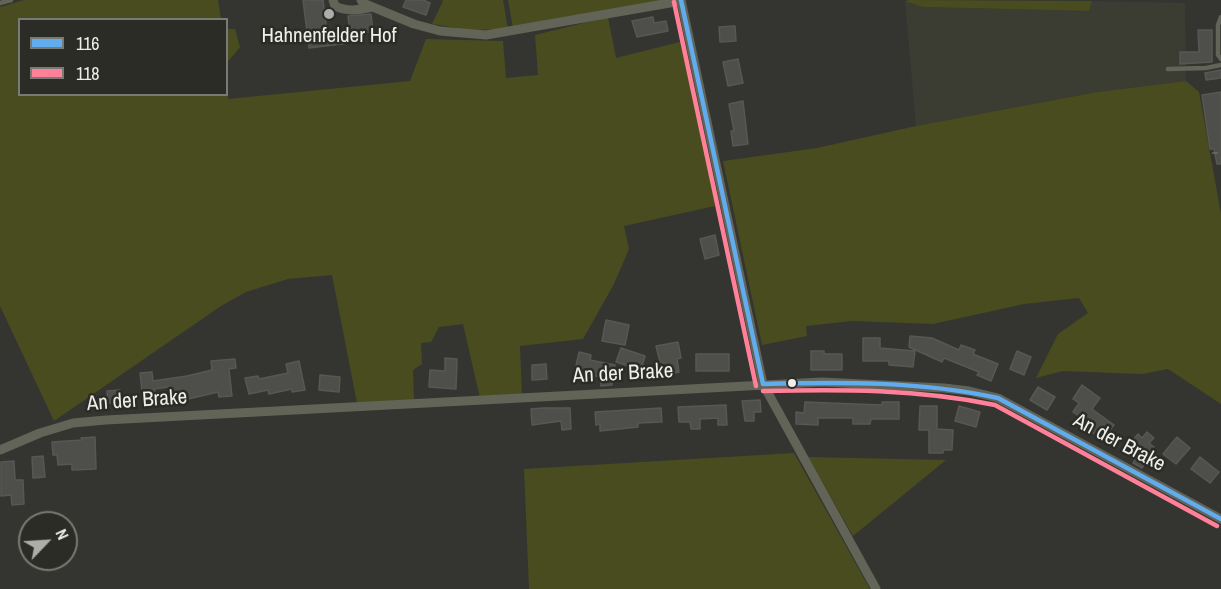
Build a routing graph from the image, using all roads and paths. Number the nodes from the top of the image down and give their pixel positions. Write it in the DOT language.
graph roads {
  1 [pos="11,0"];
  2 [pos="333,0"];
  3 [pos="361,0"];
  4 [pos="681,1"];
  5 [pos="0,3"];
  6 [pos="372,7"];
  7 [pos="1221,17"];
  8 [pos="1221,59"];
  9 [pos="1221,64"];
  10 [pos="1168,69"];
  11 [pos="1212,153"];
  12 [pos="1221,153"];
  13 [pos="763,384"];
  14 [pos="0,450"];
  15 [pos="1221,519"];
  16 [pos="876,589"];
  1 -- 5 [label="lane"];
  2 -- 6 [label="street"];
  3 -- 6 [label="street"];
  4 -- 6 [label="street"];
  4 -- 13 [label="street"];
  7 -- 8 [label="lane"];
  9 -- 10 [label="lane"];
  11 -- 12 [label="path"];
  13 -- 14 [label="street, An der Brake"];
  13 -- 15 [label="street, An der Brake"];
  13 -- 16 [label="street"];
}
